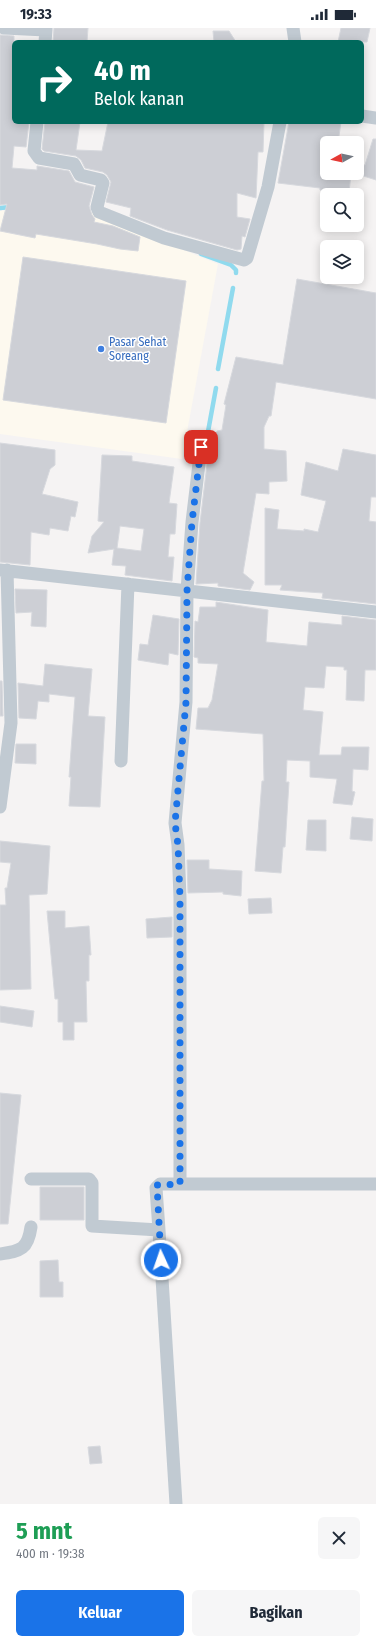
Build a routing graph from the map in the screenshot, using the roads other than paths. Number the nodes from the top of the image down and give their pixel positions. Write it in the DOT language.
graph roads {
  1 [pos="4,28"];
  2 [pos="293,28"];
  3 [pos="46,33"];
  4 [pos="295,40"];
  5 [pos="364,116"];
  6 [pos="376,118"];
  7 [pos="37,124"];
  8 [pos="280,124"];
  9 [pos="201,447"];
  10 [pos="4,570"];
  11 [pos="128,584"];
  12 [pos="187,591"];
  13 [pos="376,612"];
  14 [pos="121,761"];
  15 [pos="0,807"];
  16 [pos="31,1179"];
  17 [pos="180,1184"];
  18 [pos="376,1184"];
  19 [pos="31,1227"];
  20 [pos="159,1230"];
  21 [pos="0,1254"];
  22 [pos="176,1504"];
  1 -- 3 [label="street"];
  2 -- 4 [label="street"];
  5 -- 6 [label="street"];
  7 -- 8 [label="street"];
  9 -- 12 [label="street"];
  10 -- 11 [label="street"];
  10 -- 15 [label="street"];
  11 -- 12 [label="street"];
  11 -- 14 [label="street"];
  12 -- 13 [label="street"];
  12 -- 17 [label="street"];
  16 -- 20 [label="street"];
  17 -- 18 [label="street"];
  17 -- 20 [label="street"];
  19 -- 21 [label="street"];
  20 -- 22 [label="street"];
}
